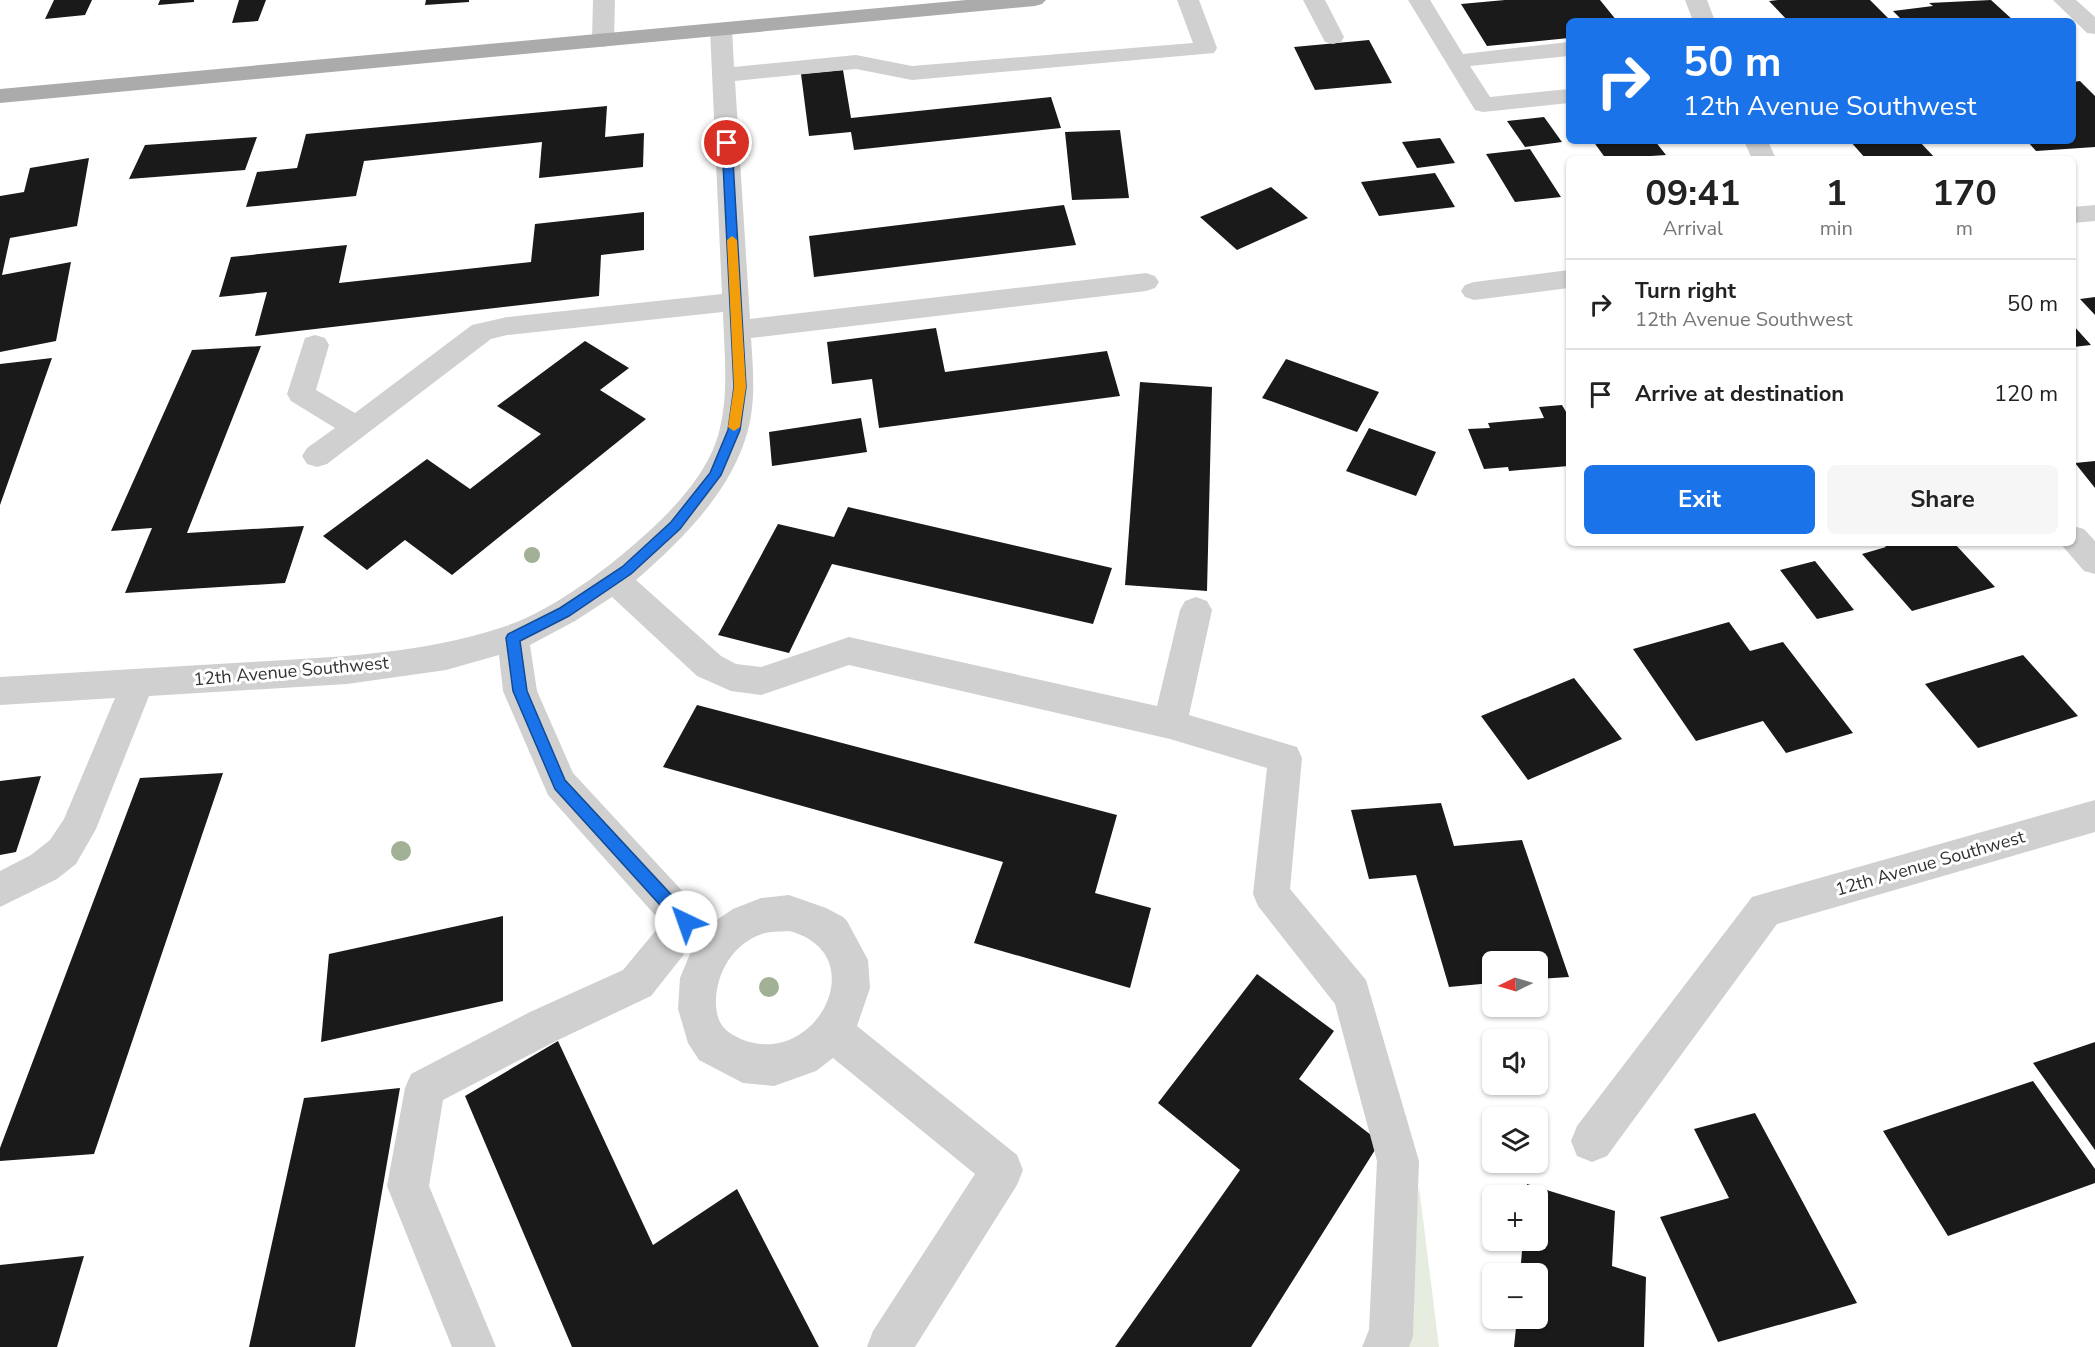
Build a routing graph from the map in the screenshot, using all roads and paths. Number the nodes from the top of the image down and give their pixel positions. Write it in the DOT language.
graph roads {
  1 [pos="604,0"];
  2 [pos="1035,0"];
  3 [pos="1188,0"];
  4 [pos="1314,0"];
  5 [pos="1419,0"];
  6 [pos="1696,0"];
  7 [pos="2064,0"];
  8 [pos="1703,18"];
  9 [pos="721,28"];
  10 [pos="2095,29"];
  11 [pos="2076,32"];
  12 [pos="1333,37"];
  13 [pos="603,39"];
  14 [pos="1566,49"];
  15 [pos="1456,61"];
  16 [pos="724,75"];
  17 [pos="0,96"];
  18 [pos="1566,96"];
  19 [pos="2095,213"];
  20 [pos="2076,215"];
  21 [pos="1566,279"];
  22 [pos="1146,282"];
  23 [pos="1474,291"];
  24 [pos="736,316"];
  25 [pos="315,345"];
  26 [pos="356,427"];
  27 [pos="317,456"];
  28 [pos="2076,541"];
  29 [pos="2095,562"];
  30 [pos="614,579"];
  31 [pos="1196,610"];
  32 [pos="513,638"];
  33 [pos="138,682"];
  34 [pos="0,691"];
  35 [pos="1170,724"];
  36 [pos="2095,816"];
  37 [pos="0,890"];
  38 [pos="701,933"];
  39 [pos="833,1032"];
  40 [pos="1592,1141"];
  41 [pos="474,1347"];
  42 [pos="889,1347"];
  43 [pos="1384,1347"];
  1 -- 13 [label="street"];
  2 -- 9 [label="main road"];
  3 -- 16 [label="street"];
  4 -- 12 [label="street"];
  5 -- 15 [label="street"];
  6 -- 8 [label="street"];
  7 -- 10 [label="street"];
  9 -- 13 [label="main road"];
  9 -- 16 [label="street, 12th Avenue Southwest"];
  10 -- 11 [label="street"];
  13 -- 17 [label="main road"];
  14 -- 15 [label="street"];
  15 -- 18 [label="street"];
  16 -- 24 [label="street, 12th Avenue Southwest"];
  19 -- 20 [label="street"];
  21 -- 23 [label="street"];
  22 -- 24 [label="street"];
  24 -- 26 [label="street"];
  24 -- 30 [label="street, 12th Avenue Southwest"];
  25 -- 26 [label="street"];
  26 -- 27 [label="street"];
  28 -- 29 [label="street"];
  30 -- 32 [label="street, 12th Avenue Southwest"];
  30 -- 35 [label="street"];
  31 -- 35 [label="street"];
  32 -- 33 [label="street, 12th Avenue Southwest"];
  32 -- 38 [label="street"];
  33 -- 34 [label="street, 12th Avenue Southwest"];
  33 -- 37 [label="street"];
  35 -- 43 [label="street"];
  36 -- 40 [label="street, 12th Avenue Southwest"];
  38 -- 39 [label="street"];
  38 -- 39 [label="street"];
  38 -- 41 [label="street"];
  39 -- 42 [label="street"];
}
